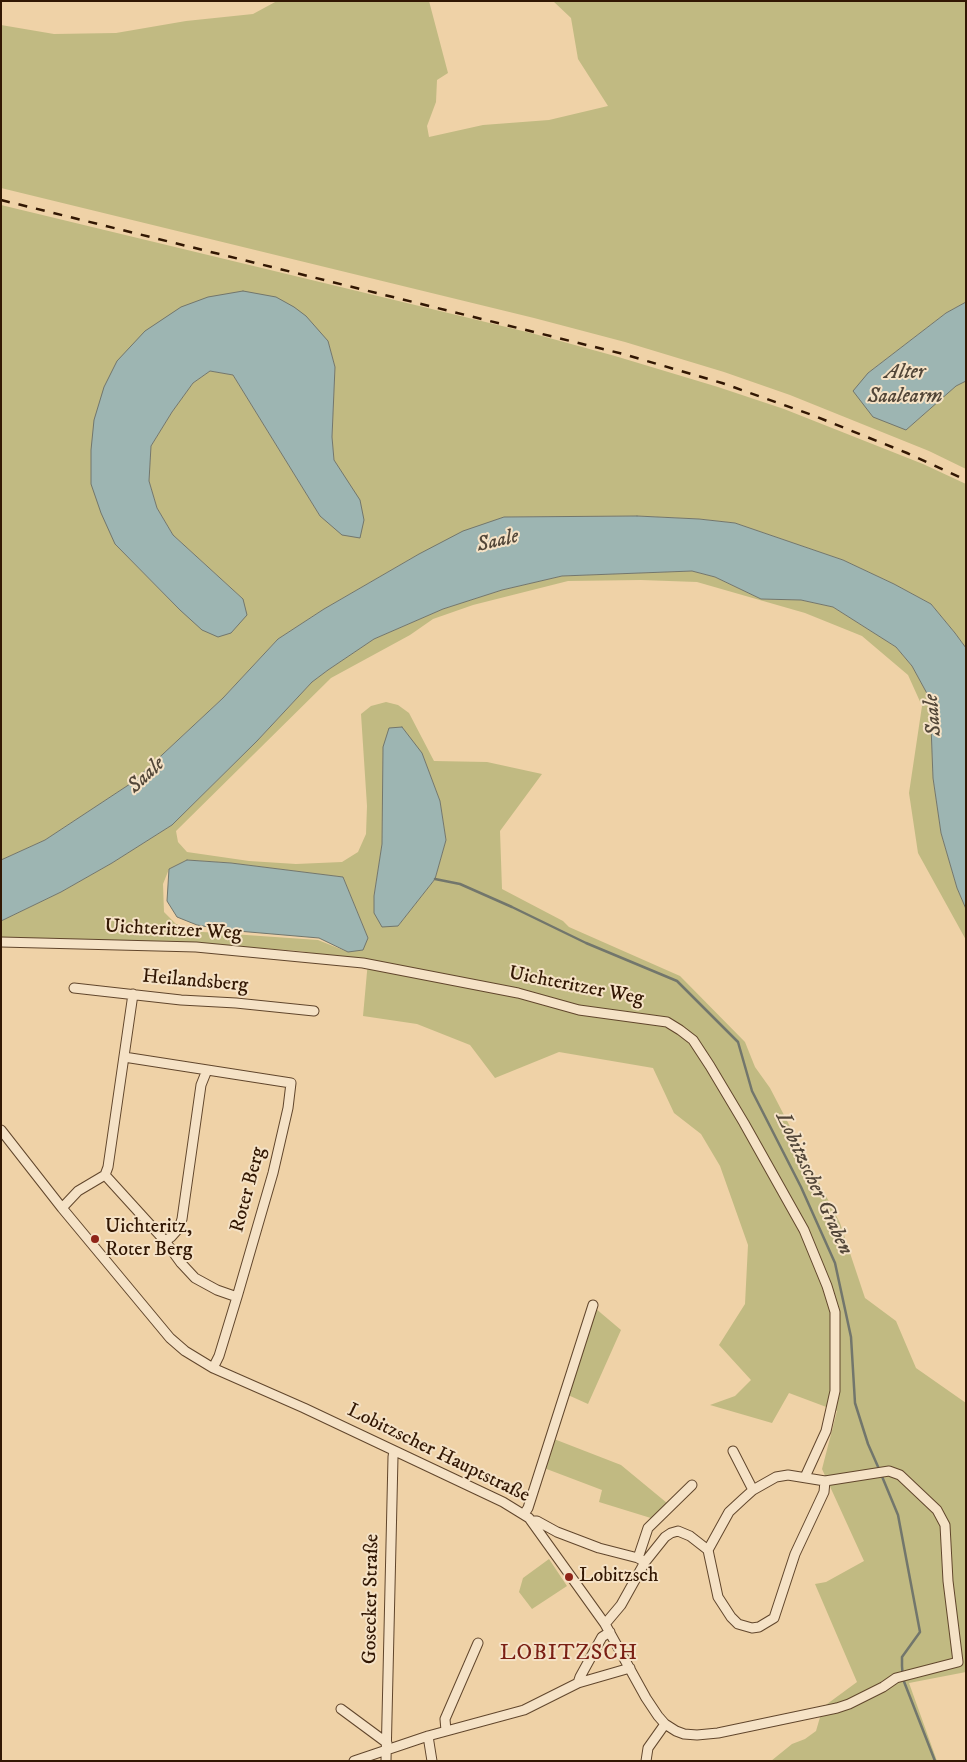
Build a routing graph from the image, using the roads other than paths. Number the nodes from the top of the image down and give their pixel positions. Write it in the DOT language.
graph roads {
  1 [pos="1,942"];
  2 [pos="74,988"];
  3 [pos="133,994"];
  4 [pos="314,1011"];
  5 [pos="124,1057"];
  6 [pos="208,1070"];
  7 [pos="1,1130"];
  8 [pos="105,1175"];
  9 [pos="62,1208"];
  10 [pos="165,1241"];
  11 [pos="237,1296"];
  12 [pos="593,1305"];
  13 [pos="213,1368"];
  14 [pos="733,1450"];
  15 [pos="394,1451"];
  16 [pos="805,1477"];
  17 [pos="825,1481"];
  18 [pos="692,1485"];
  19 [pos="753,1490"];
  20 [pos="521,1512"];
  21 [pos="532,1521"];
  22 [pos="708,1550"];
  23 [pos="641,1560"];
  24 [pos="608,1628"];
  25 [pos="478,1643"];
  26 [pos="630,1668"];
  27 [pos="578,1683"];
  28 [pos="341,1709"];
  29 [pos="665,1724"];
  30 [pos="446,1732"];
  31 [pos="428,1736"];
  32 [pos="387,1746"];
  33 [pos="354,1761"];
  34 [pos="386,1761"];
  35 [pos="432,1761"];
  36 [pos="646,1761"];
  1 -- 16 [label="street, Uichteritzer Weg"];
  2 -- 3 [label="street, Heilandsberg"];
  3 -- 4 [label="street, Heilandsberg"];
  3 -- 5 [label="street"];
  5 -- 6 [label="street, Roter Berg"];
  5 -- 8 [label="street"];
  6 -- 10 [label="street"];
  6 -- 11 [label="street, Roter Berg"];
  7 -- 9 [label="street, Lobitzscher Hauptstraße"];
  8 -- 9 [label="street"];
  8 -- 10 [label="street"];
  9 -- 13 [label="street, Lobitzscher Hauptstraße"];
  10 -- 11 [label="street"];
  11 -- 13 [label="street"];
  12 -- 20 [label="street"];
  13 -- 15 [label="street, Lobitzscher Hauptstraße"];
  14 -- 19 [label="street"];
  15 -- 20 [label="street, Lobitzscher Hauptstraße"];
  15 -- 32 [label="street, Gosecker Straße"];
  16 -- 17 [label="street"];
  16 -- 19 [label="street"];
  17 -- 22 [label="street"];
  17 -- 29 [label="street"];
  18 -- 23 [label="street"];
  19 -- 22 [label="street"];
  20 -- 21 [label="street, Lobitzscher Hauptstraße"];
  21 -- 23 [label="street"];
  21 -- 24 [label="street, Lobitzscher Hauptstraße"];
  22 -- 23 [label="street"];
  23 -- 24 [label="street"];
  24 -- 26 [label="street, Lobitzscher Hauptstraße"];
  24 -- 27 [label="street"];
  25 -- 30 [label="street"];
  26 -- 27 [label="street"];
  26 -- 29 [label="street, Lobitzscher Hauptstraße"];
  27 -- 30 [label="street"];
  28 -- 32 [label="street"];
  29 -- 36 [label="street"];
  30 -- 31 [label="street"];
  31 -- 32 [label="street"];
  31 -- 35 [label="street"];
  32 -- 33 [label="street"];
  32 -- 34 [label="street, Gosecker Straße"];
}
